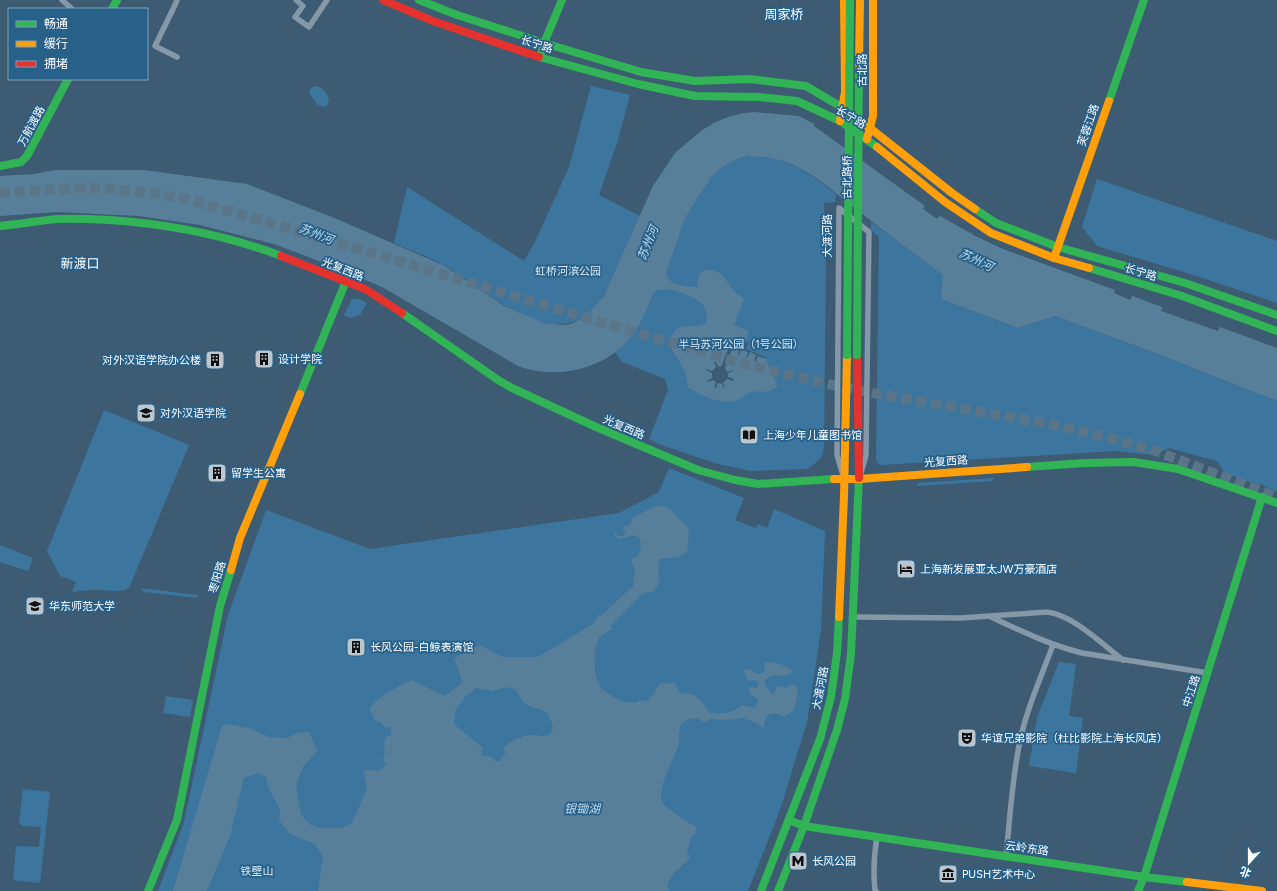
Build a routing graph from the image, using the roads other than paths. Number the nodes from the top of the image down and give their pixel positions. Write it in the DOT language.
graph roads {
  1 [pos="62,0"];
  2 [pos="177,0"];
  3 [pos="296,0"];
  4 [pos="327,0"];
  5 [pos="383,0"];
  6 [pos="419,0"];
  7 [pos="562,0"];
  8 [pos="844,0"];
  9 [pos="850,0"];
  10 [pos="860,0"];
  11 [pos="872,0"];
  12 [pos="1144,0"];
  13 [pos="71,8"];
  14 [pos="544,43"];
  15 [pos="178,57"];
  16 [pos="540,57"];
  17 [pos="67,80"];
  18 [pos="843,108"];
  19 [pos="840,121"];
  20 [pos="870,128"];
  21 [pos="867,139"];
  22 [pos="0,166"];
  23 [pos="0,226"];
  24 [pos="1058,247"];
  25 [pos="1054,258"];
  26 [pos="346,281"];
  27 [pos="1277,316"];
  28 [pos="1277,331"];
  29 [pos="847,355"];
  30 [pos="857,355"];
  31 [pos="844,479"];
  32 [pos="859,479"];
  33 [pos="1262,497"];
  34 [pos="1277,503"];
  35 [pos="989,616"];
  36 [pos="853,617"];
  37 [pos="1053,645"];
  38 [pos="1123,660"];
  39 [pos="1208,673"];
  40 [pos="789,820"];
  41 [pos="804,826"];
  42 [pos="877,837"];
  43 [pos="1006,856"];
  44 [pos="1144,877"];
  45 [pos="148,891"];
  46 [pos="761,891"];
  47 [pos="778,891"];
  48 [pos="876,891"];
  49 [pos="1138,891"];
  50 [pos="1262,891"];
  1 -- 13 [label="street"];
  2 -- 15 [label="street"];
  3 -- 4 [label="street"];
  5 -- 16 [label="main road, 长宁路"];
  6 -- 14 [label="main road, 长宁路"];
  7 -- 14 [label="main road"];
  8 -- 18 [label="main road, 古北路"];
  9 -- 29 [label="main road, 古北路桥, bridge"];
  10 -- 30 [label="main road, 古北路桥, bridge"];
  11 -- 20 [label="main road, 古北路"];
  12 -- 24 [label="main road, 芙蓉江路"];
  14 -- 16 [label="main road"];
  14 -- 18 [label="main road, 长宁路"];
  16 -- 19 [label="main road, 长宁路"];
  17 -- 22 [label="main road, 万航渡路"];
  18 -- 19 [label="main road, 古北路"];
  18 -- 20 [label="main road, 长宁路"];
  19 -- 21 [label="main road, 长宁路"];
  20 -- 21 [label="main road, 古北路"];
  20 -- 24 [label="main road, 长宁路"];
  21 -- 25 [label="main road, 长宁路"];
  23 -- 26 [label="main road, 光复西路"];
  24 -- 25 [label="main road, 芙蓉江路"];
  24 -- 27 [label="main road, 长宁路"];
  25 -- 28 [label="main road, 长宁路"];
  26 -- 31 [label="main road, 光复西路"];
  26 -- 45 [label="main road, 枣阳路"];
  29 -- 31 [label="main road, 大渡河路"];
  30 -- 32 [label="main road, 大渡河路"];
  31 -- 32 [label="main road, 光复西路"];
  31 -- 32 [label="street, 大渡河路"];
  31 -- 40 [label="main road, 大渡河路"];
  32 -- 33 [label="main road, 光复西路"];
  32 -- 36 [label="main road, 大渡河路"];
  33 -- 34 [label="main road, 光复西路"];
  33 -- 39 [label="main road, 中江路"];
  35 -- 36 [label="street"];
  35 -- 37 [label="street"];
  35 -- 38 [label="street"];
  36 -- 41 [label="main road, 大渡河路"];
  37 -- 38 [label="street"];
  37 -- 43 [label="street"];
  38 -- 39 [label="street"];
  39 -- 44 [label="main road, 中江路"];
  40 -- 41 [label="main road, 云岭东路"];
  40 -- 46 [label="main road, 大渡河路"];
  41 -- 42 [label="main road, 云岭东路"];
  41 -- 47 [label="main road, 大渡河路"];
  42 -- 43 [label="main road, 云岭东路"];
  42 -- 48 [label="street"];
  43 -- 44 [label="main road, 云岭东路"];
  44 -- 49 [label="main road, 中江路"];
  44 -- 50 [label="main road, 云岭东路"];
}
